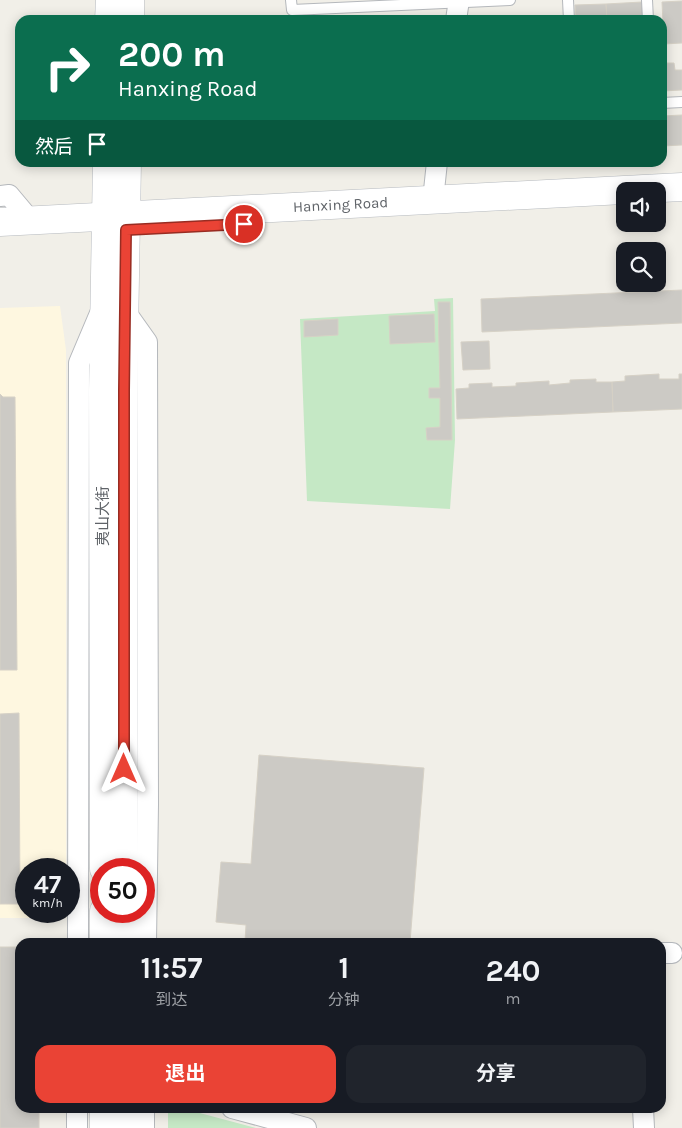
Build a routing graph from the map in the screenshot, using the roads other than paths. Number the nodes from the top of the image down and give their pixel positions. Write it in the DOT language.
graph roads {
  1 [pos="110,0"];
  2 [pos="130,0"];
  3 [pos="291,0"];
  4 [pos="510,0"];
  5 [pos="568,0"];
  6 [pos="646,0"];
  7 [pos="458,8"];
  8 [pos="109,15"];
  9 [pos="130,15"];
  10 [pos="569,15"];
  11 [pos="648,15"];
  12 [pos="682,102"];
  13 [pos="667,103"];
  14 [pos="108,167"];
  15 [pos="126,167"];
  16 [pos="437,167"];
  17 [pos="682,187"];
  18 [pos="0,196"];
  19 [pos="432,200"];
  20 [pos="682,201"];
  21 [pos="666,202"];
  22 [pos="616,204"];
  23 [pos="30,220"];
  24 [pos="0,222"];
  25 [pos="116,223"];
  26 [pos="0,236"];
  27 [pos="114,308"];
  28 [pos="104,858"];
  29 [pos="124,858"];
  30 [pos="104,923"];
  31 [pos="124,923"];
  32 [pos="78,938"];
  33 [pos="104,938"];
  34 [pos="124,938"];
  35 [pos="146,938"];
  36 [pos="77,1113"];
  37 [pos="104,1113"];
  38 [pos="125,1113"];
  39 [pos="144,1113"];
  40 [pos="250,1113"];
  41 [pos="643,1113"];
  42 [pos="77,1128"];
  43 [pos="104,1128"];
  44 [pos="125,1128"];
  45 [pos="144,1128"];
  46 [pos="306,1128"];
  47 [pos="644,1128"];
  1 -- 8 [label="main road"];
  2 -- 9 [label="main road"];
  3 -- 7 [label="lane"];
  4 -- 7 [label="lane"];
  5 -- 10 [label="lane"];
  6 -- 11 [label="lane"];
  12 -- 13 [label="lane"];
  14 -- 25 [label="main road, 夷山大街"];
  15 -- 25 [label="main road, 夷山大街"];
  16 -- 19 [label="street"];
  17 -- 19 [label="main road, Hanxing Road"];
  18 -- 23 [label="street"];
  19 -- 25 [label="main road, Hanxing Road"];
  20 -- 21 [label="main road"];
  22 -- 25 [label="main road, Hanxing Road"];
  23 -- 24 [label="main road, Hanxing Road"];
  23 -- 25 [label="main road, Hanxing Road"];
  25 -- 26 [label="main road, Hanxing Road"];
  25 -- 27 [label="main road, 夷山大街"];
  27 -- 28 [label="main road, 夷山大街"];
  27 -- 29 [label="main road, 夷山大街"];
  27 -- 32 [label="street"];
  27 -- 35 [label="street"];
  30 -- 33 [label="main road"];
  31 -- 34 [label="main road"];
  36 -- 42 [label="street"];
  37 -- 43 [label="main road"];
  38 -- 44 [label="main road"];
  39 -- 45 [label="street"];
  40 -- 46 [label="street"];
  41 -- 47 [label="street"];
}
